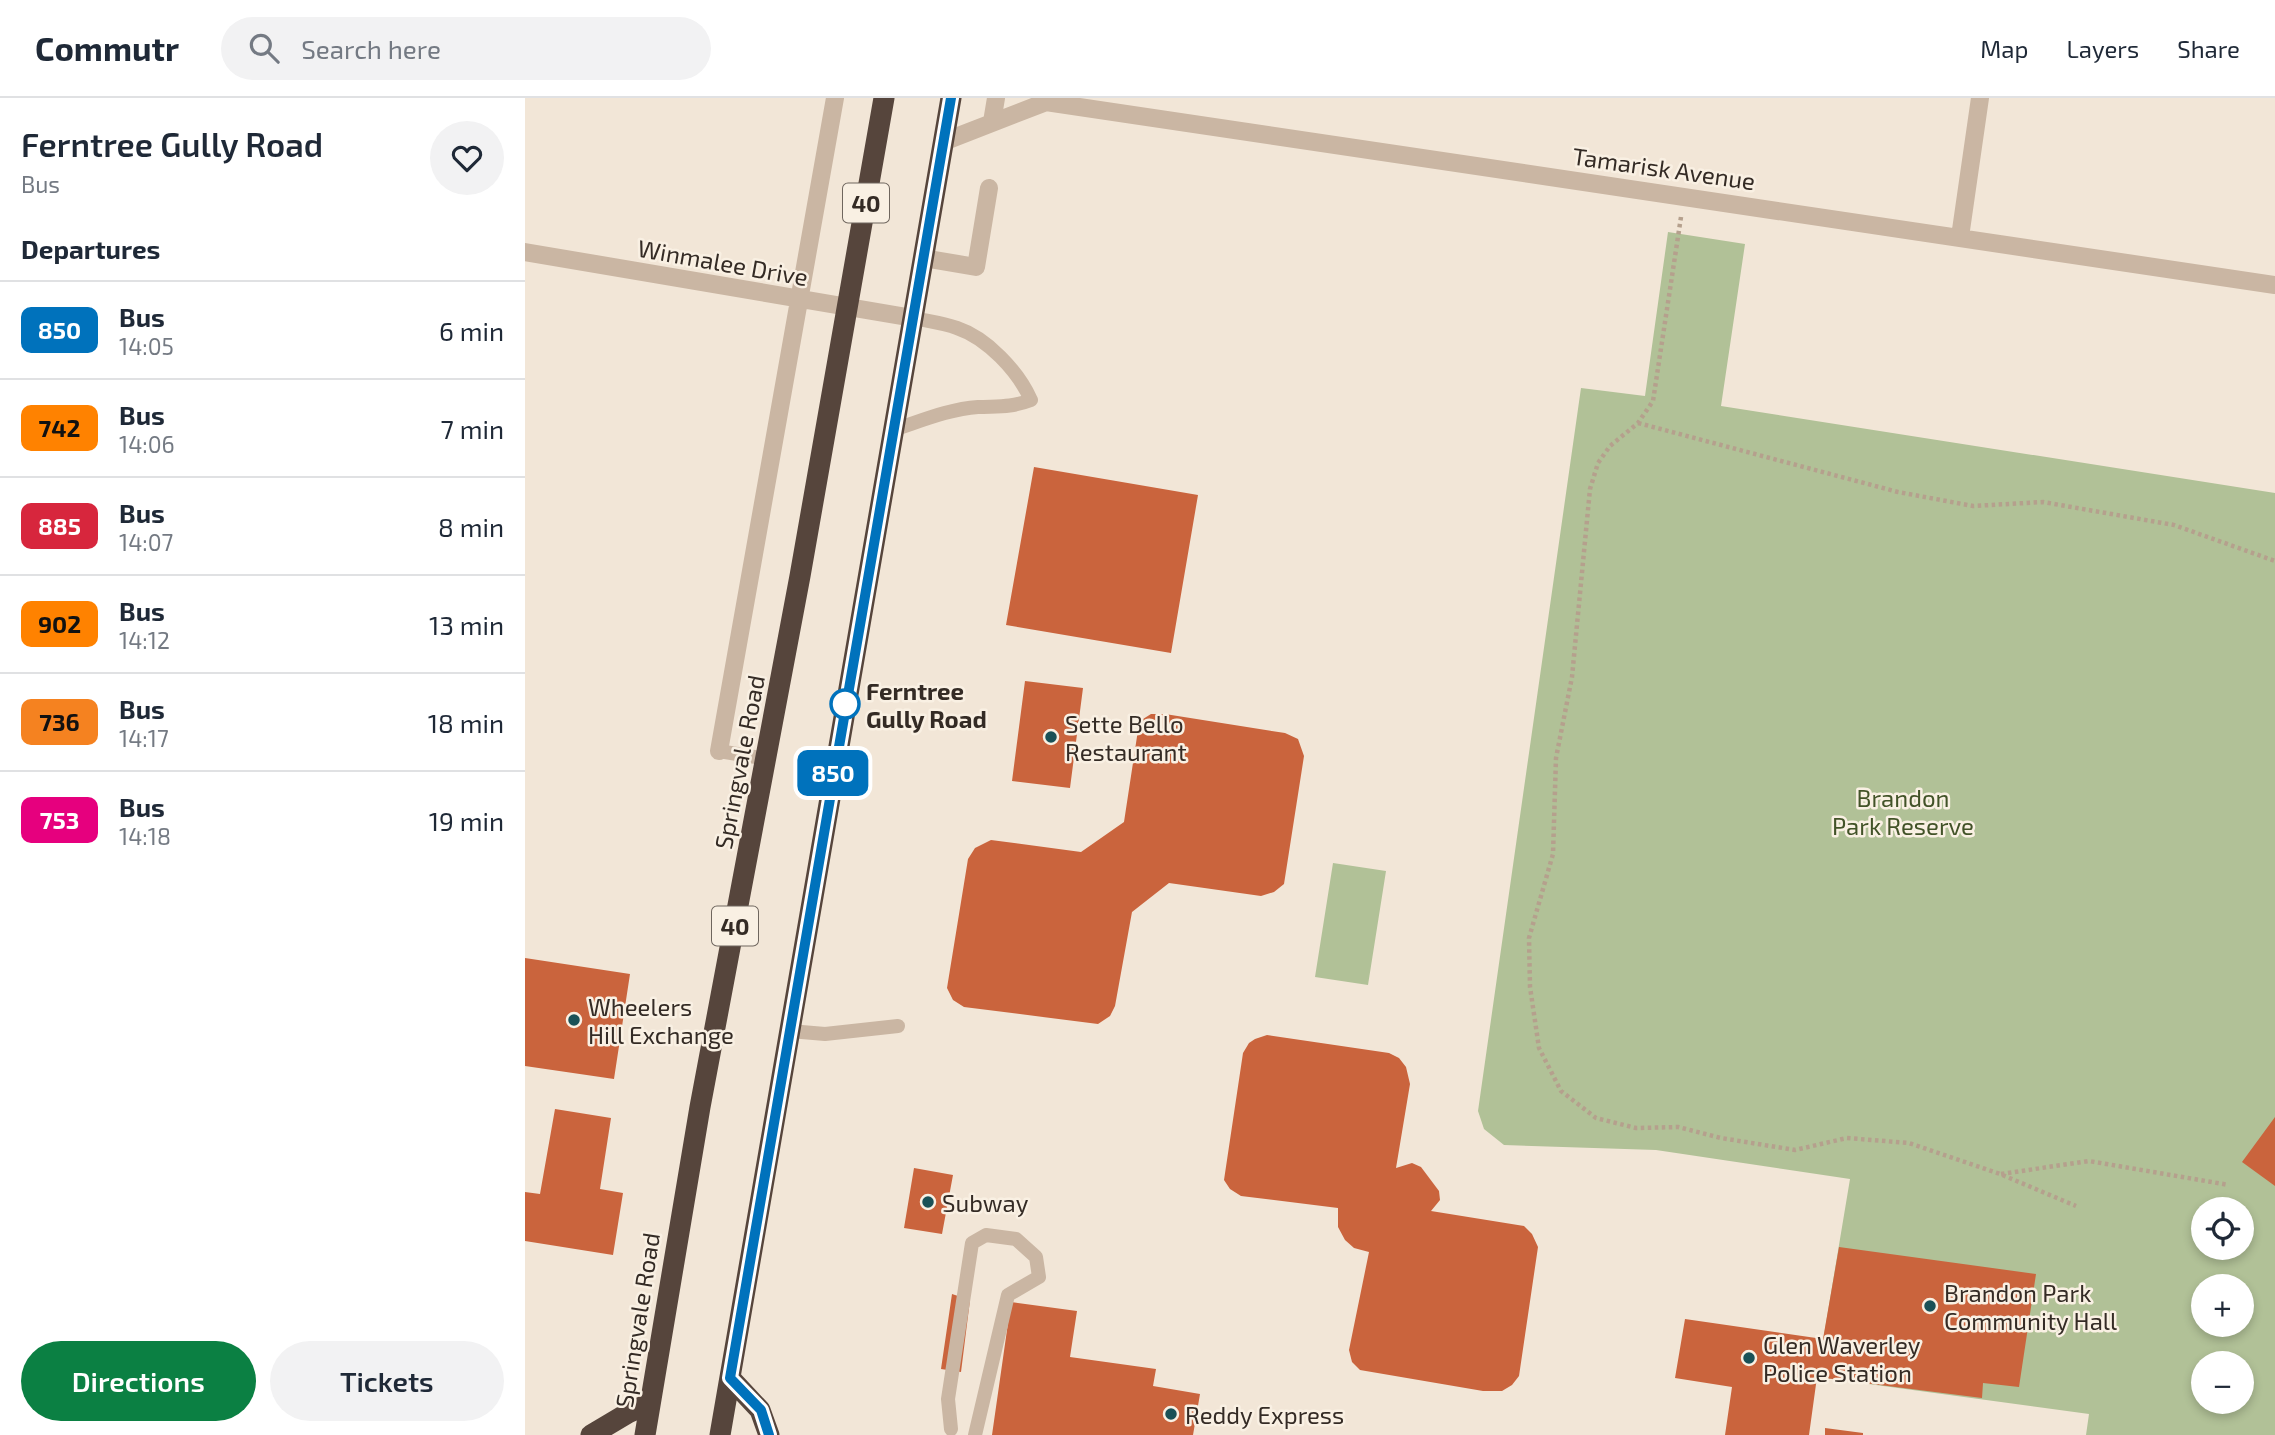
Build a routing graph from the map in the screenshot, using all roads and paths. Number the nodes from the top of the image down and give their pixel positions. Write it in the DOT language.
graph roads {
  1 [pos="835,98"];
  2 [pos="884,98"];
  3 [pos="951,98"];
  4 [pos="996,98"];
  5 [pos="1980,98"];
  6 [pos="1044,100"];
  7 [pos="992,122"];
  8 [pos="943,142"];
  9 [pos="989,188"];
  10 [pos="1684,196"];
  11 [pos="1960,237"];
  12 [pos="525,252"];
  13 [pos="923,258"];
  14 [pos="2275,285"];
  15 [pos="798,300"];
  16 [pos="847,308"];
  17 [pos="913,318"];
  18 [pos="1638,423"];
  19 [pos="893,430"];
  20 [pos="2275,561"];
  21 [pos="719,751"];
  22 [pos="767,759"];
  23 [pos="898,1026"];
  24 [pos="790,1031"];
  25 [pos="2000,1174"];
  26 [pos="2229,1185"];
  27 [pos="2076,1206"];
  28 [pos="730,1378"];
  29 [pos="650,1403"];
  30 [pos="951,1429"];
  31 [pos="591,1435"];
  32 [pos="645,1435"];
  33 [pos="720,1435"];
  34 [pos="769,1435"];
  35 [pos="975,1435"];
  1 -- 15 [label="street, Springvale Road"];
  2 -- 16 [label="highway, Springvale Road / 40"];
  3 -- 8 [label="highway"];
  4 -- 7 [label="street"];
  5 -- 11 [label="street"];
  6 -- 7 [label="street, Tamarisk Avenue"];
  6 -- 10 [label="street, Tamarisk Avenue"];
  7 -- 8 [label="street, Tamarisk Avenue"];
  8 -- 13 [label="highway"];
  9 -- 13 [label="street"];
  10 -- 11 [label="street, Tamarisk Avenue"];
  10 -- 18 [label="path"];
  11 -- 14 [label="street, Tamarisk Avenue"];
  12 -- 15 [label="street, Winmalee Drive"];
  13 -- 17 [label="highway"];
  15 -- 16 [label="street, Winmalee Drive"];
  15 -- 21 [label="street, Springvale Road"];
  16 -- 17 [label="street, Winmalee Drive"];
  16 -- 22 [label="highway, Springvale Road / 40"];
  17 -- 19 [label="highway"];
  17 -- 19 [label="lane"];
  18 -- 20 [label="path"];
  18 -- 25 [label="path"];
  19 -- 24 [label="highway"];
  21 -- 22 [label="lane"];
  22 -- 29 [label="highway, Springvale Road / 40"];
  23 -- 24 [label="lane"];
  24 -- 28 [label="highway"];
  25 -- 26 [label="path"];
  25 -- 27 [label="path"];
  28 -- 33 [label="highway"];
  28 -- 34 [label="highway"];
  29 -- 31 [label="highway"];
  29 -- 32 [label="highway, Springvale Road / 40"];
  30 -- 35 [label="lane"];
}
